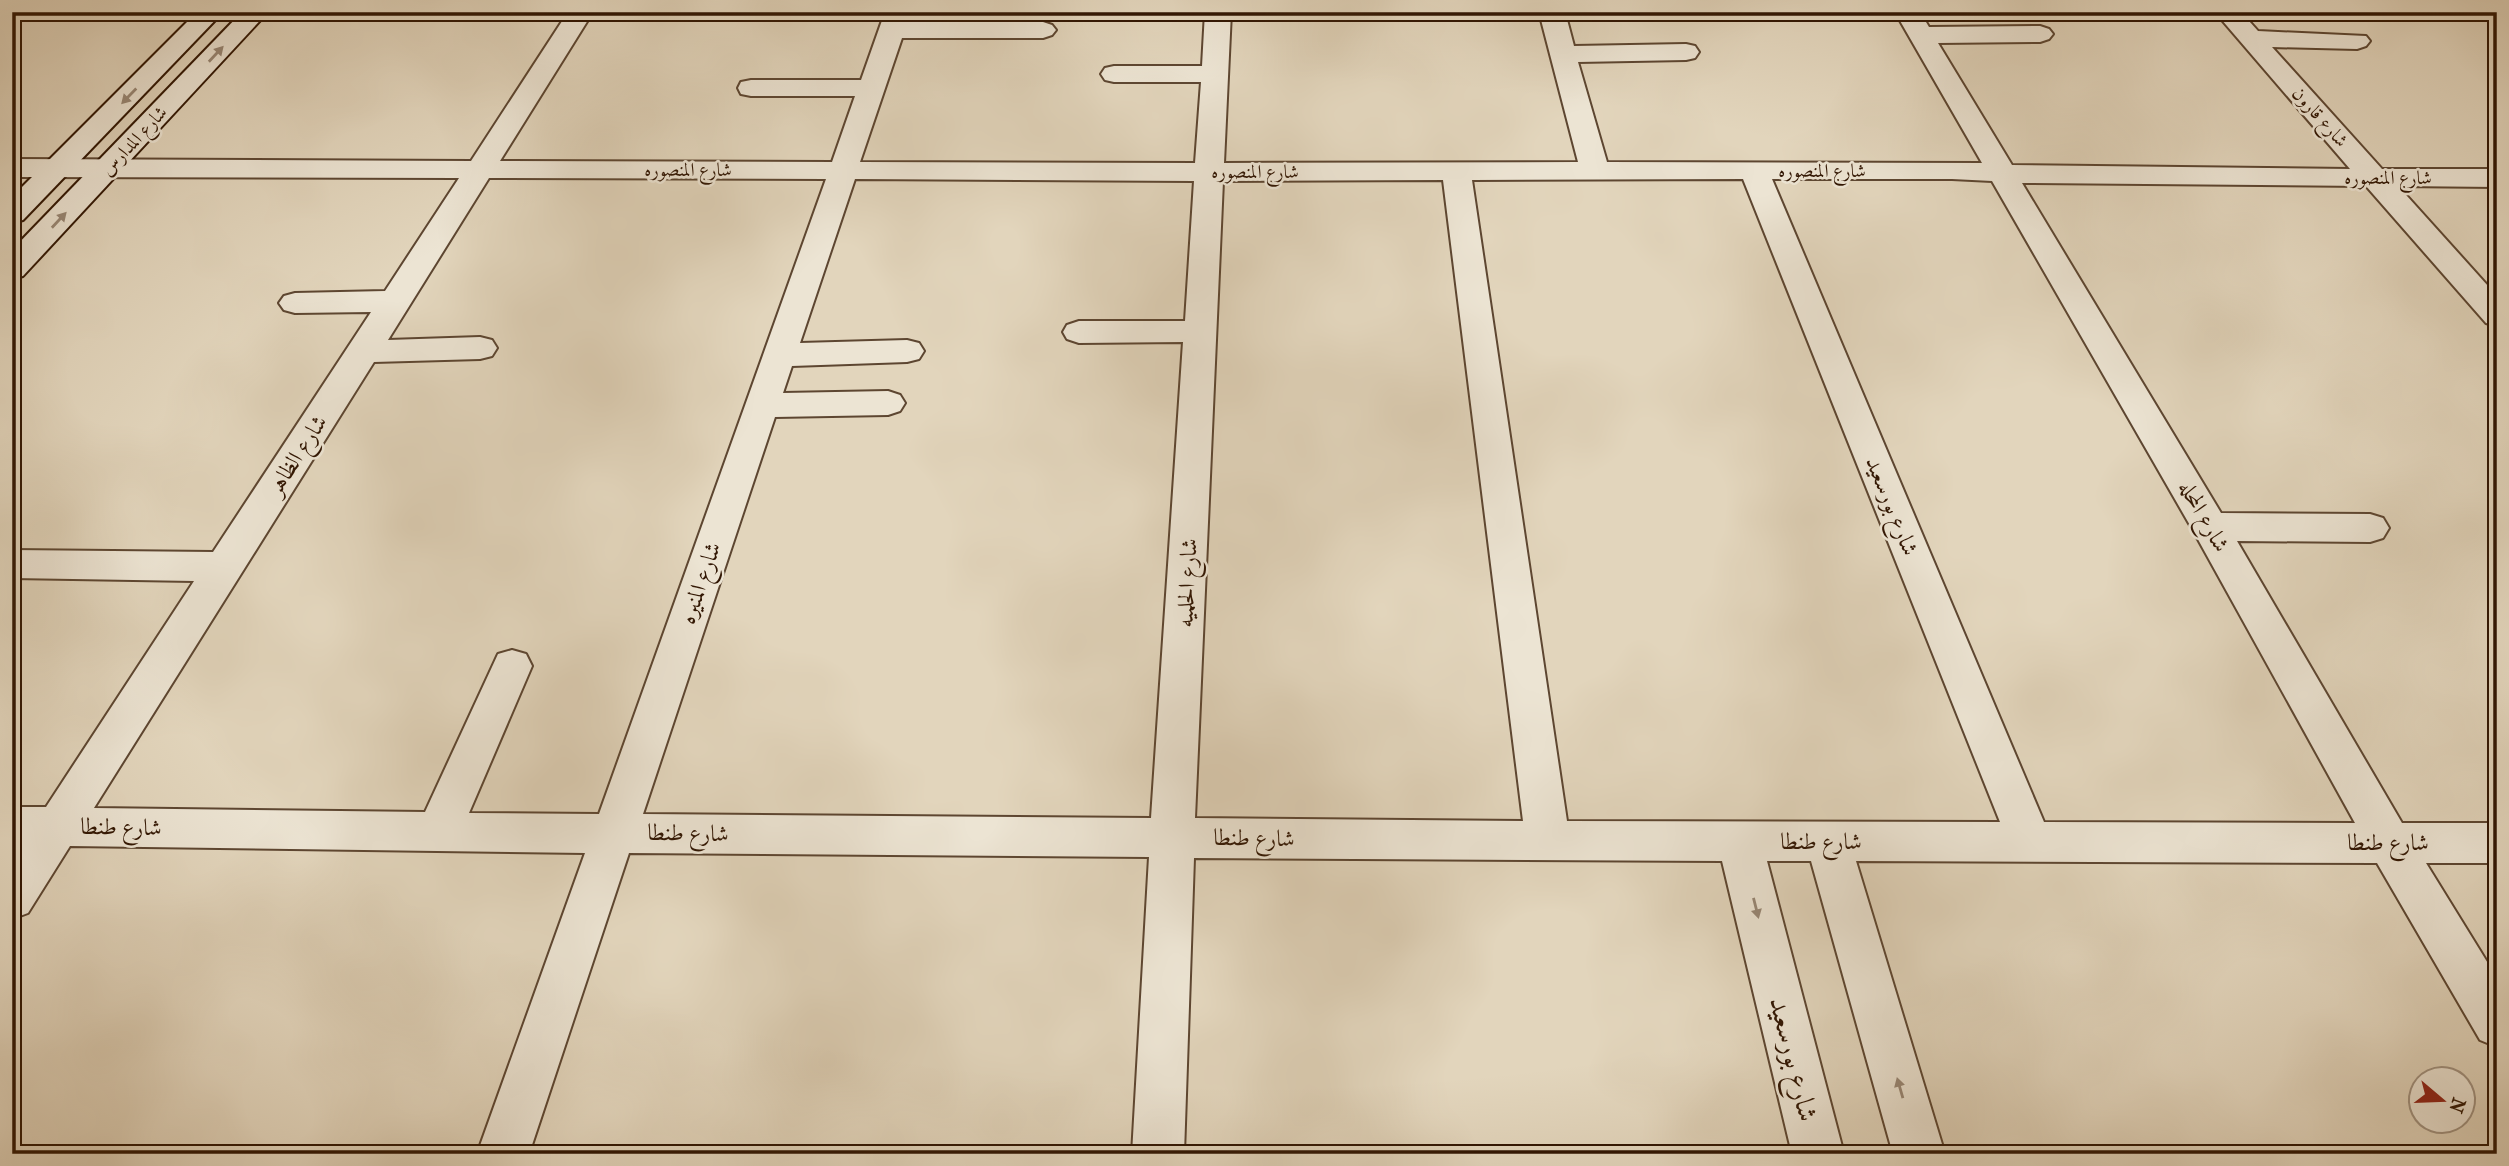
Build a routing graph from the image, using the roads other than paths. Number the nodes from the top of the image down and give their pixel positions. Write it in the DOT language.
graph roads {
  1 [pos="211,12"];
  2 [pos="256,12"];
  3 [pos="581,12"];
  4 [pos="1218,12"];
  5 [pos="1552,12"];
  6 [pos="2227,12"];
  7 [pos="895,21"];
  8 [pos="1914,24"];
  9 [pos="1043,30"];
  10 [pos="2040,34"];
  11 [pos="2251,39"];
  12 [pos="2357,41"];
  13 [pos="1686,52"];
  14 [pos="1563,54"];
  15 [pos="1114,74"];
  16 [pos="1214,74"];
  17 [pos="751,88"];
  18 [pos="872,88"];
  19 [pos="12,168"];
  20 [pos="59,168"];
  21 [pos="108,168"];
  22 [pos="481,170"];
  23 [pos="843,171"];
  24 [pos="1754,171"];
  25 [pos="1210,172"];
  26 [pos="1456,172"];
  27 [pos="1595,172"];
  28 [pos="2002,173"];
  29 [pos="2375,178"];
  30 [pos="2497,178"];
  31 [pos="12,214"];
  32 [pos="12,269"];
  33 [pos="396,301"];
  34 [pos="295,303"];
  35 [pos="2497,316"];
  36 [pos="1201,331"];
  37 [pos="1079,332"];
  38 [pos="480,348"];
  39 [pos="364,351"];
  40 [pos="907,351"];
  41 [pos="779,355"];
  42 [pos="888,403"];
  43 [pos="762,405"];
  44 [pos="2210,527"];
  45 [pos="2370,528"];
  46 [pos="12,564"];
  47 [pos="225,567"];
  48 [pos="512,666"];
  49 [pos="12,826"];
  50 [pos="58,826"];
  51 [pos="438,832"];
  52 [pos="614,832"];
  53 [pos="1172,837"];
  54 [pos="2029,840"];
  55 [pos="1548,841"];
  56 [pos="1828,841"];
  57 [pos="1740,842"];
  58 [pos="2389,842"];
  59 [pos="2497,843"];
  60 [pos="12,898"];
  61 [pos="2497,1023"];
  62 [pos="503,1154"];
  63 [pos="1158,1154"];
  64 [pos="1818,1154"];
  65 [pos="1919,1154"];
  1 -- 20 [label="street, شارع المدارس, one-way"];
  21 -- 2 [label="street, شارع المدارس, one-way"];
  3 -- 22 [label="street, شارع الظاهر"];
  4 -- 16 [label="street, شارع الحلميه"];
  5 -- 14 [label="street"];
  6 -- 11 [label="street, شارع قارون"];
  7 -- 9 [label="street"];
  7 -- 18 [label="street, شارع المنيره"];
  8 -- 10 [label="street"];
  8 -- 28 [label="street, شارع المحله"];
  11 -- 12 [label="street"];
  11 -- 29 [label="street, شارع قارون"];
  13 -- 14 [label="street"];
  14 -- 27 [label="street"];
  15 -- 16 [label="street"];
  16 -- 25 [label="street, شارع الحلميه"];
  17 -- 18 [label="street"];
  18 -- 23 [label="street, شارع المنيره"];
  19 -- 20 [label="street, شارع المنصوره"];
  20 -- 21 [label="street, شارع المنصوره"];
  20 -- 31 [label="street, شارع المدارس"];
  21 -- 22 [label="street, شارع المنصوره"];
  32 -- 21 [label="street, شارع المدارس, one-way"];
  22 -- 23 [label="street, شارع المنصوره"];
  22 -- 33 [label="street, شارع الظاهر"];
  23 -- 25 [label="street, شارع المنصوره"];
  23 -- 41 [label="street, شارع المنيره"];
  24 -- 27 [label="street, شارع المنصوره"];
  24 -- 28 [label="street, شارع المنصوره"];
  24 -- 54 [label="street, شارع بورسعيد"];
  25 -- 26 [label="street, شارع المنصوره"];
  25 -- 36 [label="street, شارع الحلميه"];
  26 -- 27 [label="street, شارع المنصوره"];
  26 -- 55 [label="street"];
  28 -- 29 [label="street, شارع المنصوره"];
  28 -- 44 [label="street, شارع المحله"];
  29 -- 30 [label="street, شارع المنصوره"];
  29 -- 35 [label="street, شارع قارون"];
  33 -- 34 [label="street"];
  33 -- 39 [label="street, شارع الظاهر"];
  36 -- 37 [label="street"];
  36 -- 53 [label="street, شارع الحلميه"];
  38 -- 39 [label="street"];
  39 -- 47 [label="street, شارع الظاهر"];
  40 -- 41 [label="street"];
  41 -- 43 [label="street, شارع المنيره"];
  42 -- 43 [label="street"];
  43 -- 52 [label="street, شارع المنيره"];
  44 -- 45 [label="street"];
  44 -- 58 [label="street, شارع المحله"];
  46 -- 47 [label="street"];
  47 -- 50 [label="street, شارع الظاهر"];
  48 -- 51 [label="street"];
  49 -- 50 [label="street, شارع طنطا"];
  50 -- 51 [label="street, شارع طنطا"];
  50 -- 60 [label="street, شارع الظاهر"];
  51 -- 52 [label="street, شارع طنطا"];
  52 -- 53 [label="street, شارع طنطا"];
  52 -- 62 [label="street, شارع المنيره"];
  53 -- 55 [label="street, شارع طنطا"];
  53 -- 63 [label="street, شارع الحلميه"];
  54 -- 56 [label="street, شارع طنطا"];
  54 -- 58 [label="street, شارع طنطا"];
  55 -- 57 [label="street, شارع طنطا"];
  56 -- 57 [label="street, شارع طنطا"];
  65 -- 56 [label="street, one-way"];
  57 -- 64 [label="street, شارع بورسعيد, one-way"];
  58 -- 59 [label="street, شارع طنطا"];
  58 -- 61 [label="street, شارع المحله"];
}
